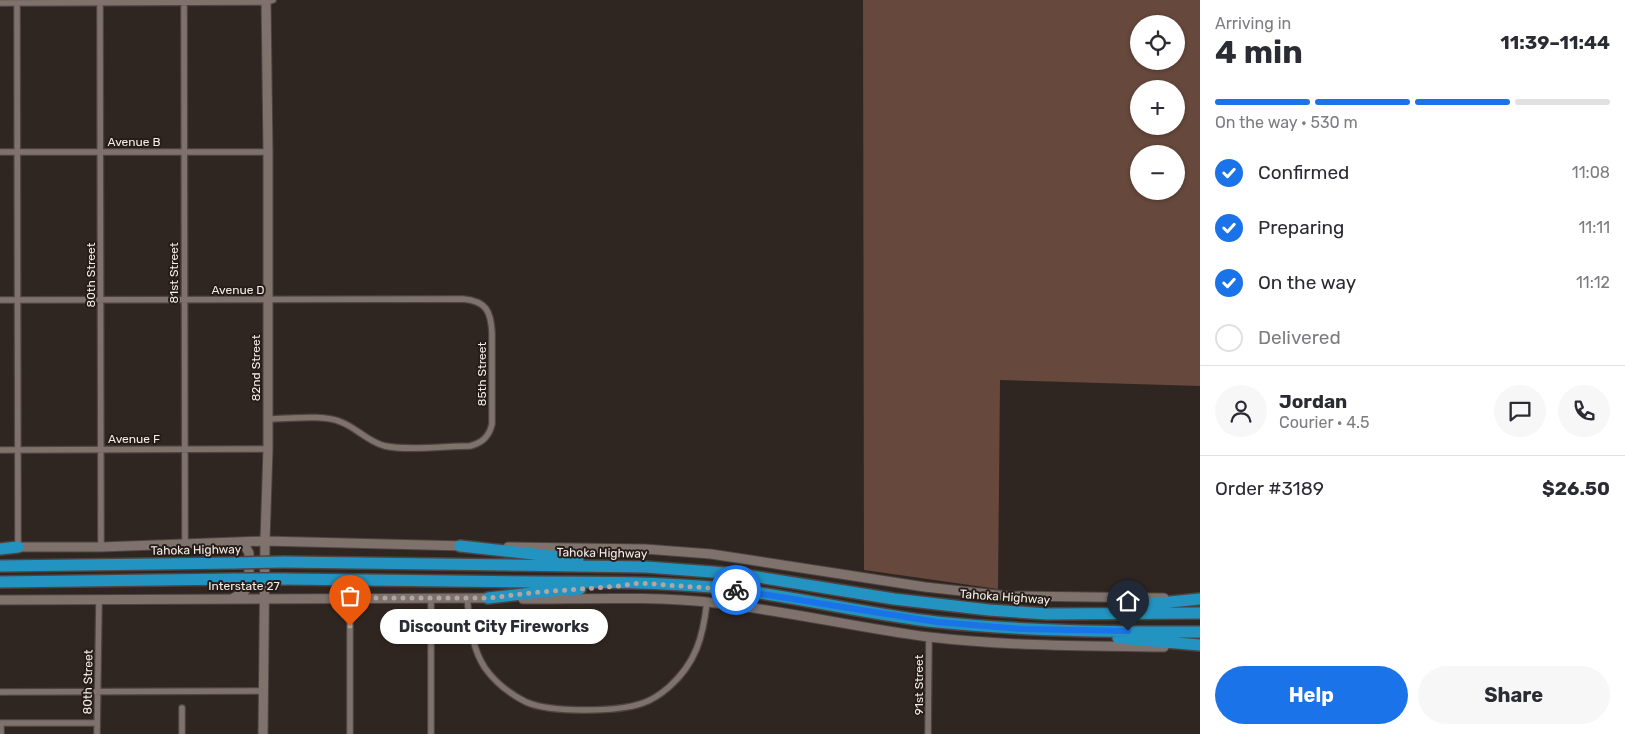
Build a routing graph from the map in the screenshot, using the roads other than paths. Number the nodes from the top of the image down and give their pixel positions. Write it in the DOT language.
graph roads {
  1 [pos="184,1"];
  2 [pos="268,1"];
  3 [pos="0,3"];
  4 [pos="17,3"];
  5 [pos="100,3"];
  6 [pos="0,152"];
  7 [pos="17,152"];
  8 [pos="100,152"];
  9 [pos="184,152"];
  10 [pos="268,152"];
  11 [pos="0,300"];
  12 [pos="18,300"];
  13 [pos="184,300"];
  14 [pos="268,300"];
  15 [pos="101,301"];
  16 [pos="476,301"];
  17 [pos="268,419"];
  18 [pos="268,448"];
  19 [pos="101,449"];
  20 [pos="185,449"];
  21 [pos="0,450"];
  22 [pos="18,450"];
  23 [pos="265,541"];
  24 [pos="235,542"];
  25 [pos="185,544"];
  26 [pos="460,546"];
  27 [pos="18,547"];
  28 [pos="101,547"];
  29 [pos="0,548"];
  30 [pos="0,566"];
  31 [pos="637,566"];
  32 [pos="0,582"];
  33 [pos="639,583"];
  34 [pos="350,598"];
  35 [pos="430,598"];
  36 [pos="467,598"];
  37 [pos="488,598"];
  38 [pos="232,599"];
  39 [pos="265,599"];
  40 [pos="1200,599"];
  41 [pos="0,600"];
  42 [pos="99,600"];
  43 [pos="707,602"];
  44 [pos="1200,613"];
  45 [pos="1040,614"];
  46 [pos="1026,629"];
  47 [pos="1200,632"];
  48 [pos="929,636"];
  49 [pos="1200,646"];
  50 [pos="263,691"];
  51 [pos="0,692"];
  52 [pos="98,692"];
  53 [pos="182,708"];
  54 [pos="1,723"];
  55 [pos="97,723"];
  56 [pos="1,734"];
  57 [pos="97,734"];
  58 [pos="182,734"];
  59 [pos="263,734"];
  60 [pos="350,734"];
  61 [pos="431,734"];
  62 [pos="928,734"];
  1 -- 2 [label="street"];
  1 -- 5 [label="street"];
  1 -- 9 [label="street, 81st Street"];
  2 -- 10 [label="main road, 82nd Street"];
  3 -- 4 [label="street"];
  4 -- 5 [label="street"];
  4 -- 7 [label="street"];
  5 -- 8 [label="street, 80th Street"];
  6 -- 7 [label="street, Avenue B"];
  7 -- 8 [label="street, Avenue B"];
  7 -- 12 [label="street"];
  8 -- 9 [label="street, Avenue B"];
  8 -- 15 [label="street, 80th Street"];
  9 -- 10 [label="street, Avenue B"];
  9 -- 13 [label="street, 81st Street"];
  10 -- 14 [label="main road, 82nd Street"];
  11 -- 12 [label="street, Avenue D"];
  12 -- 15 [label="street, Avenue D"];
  12 -- 22 [label="street"];
  13 -- 14 [label="street, Avenue D"];
  13 -- 15 [label="street, Avenue D"];
  13 -- 20 [label="street, 81st Street"];
  14 -- 16 [label="street, Avenue D"];
  14 -- 17 [label="main road, 82nd Street"];
  15 -- 19 [label="street, 80th Street"];
  16 -- 17 [label="street, 85th Street"];
  17 -- 18 [label="main road, 82nd Street"];
  18 -- 20 [label="street, Avenue F"];
  18 -- 23 [label="main road, 82nd Street"];
  19 -- 20 [label="street, Avenue F"];
  19 -- 22 [label="street, Avenue F"];
  19 -- 28 [label="street, 80th Street"];
  20 -- 25 [label="street, 81st Street"];
  21 -- 22 [label="street, Avenue F"];
  22 -- 27 [label="street"];
  23 -- 24 [label="main road"];
  23 -- 26 [label="main road"];
  23 -- 39 [label="main road, 82nd Street"];
  24 -- 25 [label="main road"];
  24 -- 38 [label="main road"];
  25 -- 28 [label="main road"];
  26 -- 31 [label="highway"];
  26 -- 40 [label="main road, Tahoka Highway"];
  27 -- 28 [label="main road"];
  27 -- 29 [label="highway"];
  30 -- 31 [label="highway, Tahoka Highway, bridge"];
  31 -- 45 [label="highway, Tahoka Highway"];
  32 -- 33 [label="highway, bridge"];
  33 -- 37 [label="highway"];
  33 -- 46 [label="highway"];
  34 -- 35 [label="main road, Interstate 27"];
  34 -- 39 [label="main road, Interstate 27"];
  34 -- 60 [label="street"];
  35 -- 36 [label="main road, Interstate 27"];
  35 -- 61 [label="street"];
  36 -- 37 [label="main road, Interstate 27"];
  36 -- 43 [label="street"];
  37 -- 43 [label="main road"];
  38 -- 39 [label="main road, Interstate 27"];
  38 -- 42 [label="main road, Interstate 27"];
  39 -- 50 [label="main road, 82nd Street"];
  40 -- 45 [label="highway"];
  41 -- 42 [label="main road, Interstate 27"];
  42 -- 52 [label="street, 80th Street"];
  43 -- 48 [label="main road"];
  44 -- 45 [label="highway, Tahoka Highway"];
  46 -- 47 [label="highway"];
  46 -- 49 [label="highway"];
  48 -- 49 [label="main road"];
  48 -- 62 [label="street, 91st Street"];
  50 -- 52 [label="street"];
  50 -- 59 [label="main road, 82nd Street"];
  51 -- 52 [label="street"];
  52 -- 55 [label="street, 80th Street"];
  53 -- 58 [label="street"];
  54 -- 55 [label="street"];
  54 -- 56 [label="street"];
  55 -- 57 [label="street, 80th Street"];
}
